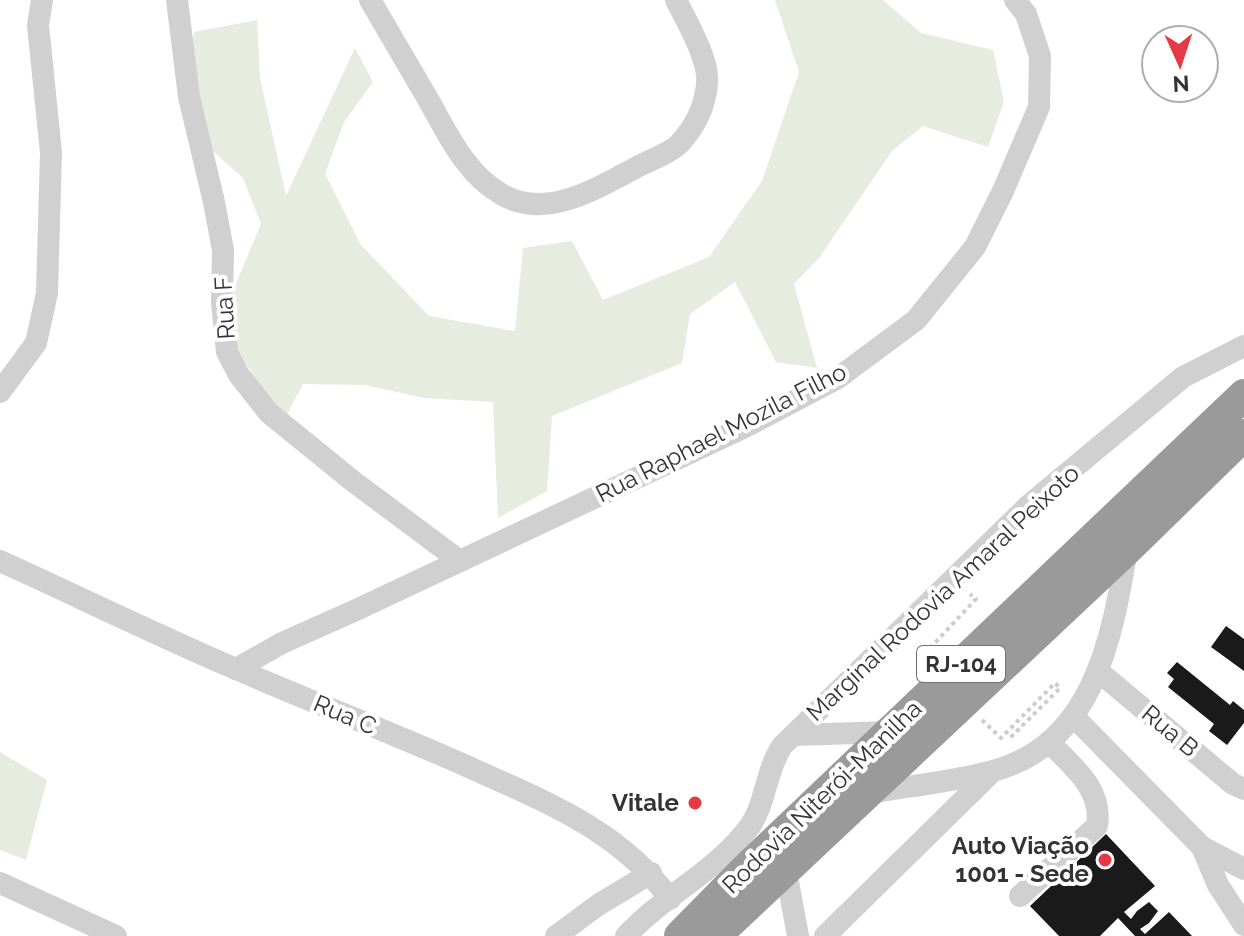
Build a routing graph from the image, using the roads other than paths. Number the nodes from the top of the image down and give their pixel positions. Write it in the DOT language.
graph roads {
  1 [pos="42,0"];
  2 [pos="177,0"];
  3 [pos="370,0"];
  4 [pos="676,0"];
  5 [pos="1015,0"];
  6 [pos="1244,346"];
  7 [pos="0,392"];
  8 [pos="1244,395"];
  9 [pos="1244,435"];
  10 [pos="1127,549"];
  11 [pos="0,561"];
  12 [pos="460,561"];
  13 [pos="236,669"];
  14 [pos="1098,671"];
  15 [pos="1074,717"];
  16 [pos="890,732"];
  17 [pos="794,735"];
  18 [pos="1050,743"];
  19 [pos="992,772"];
  20 [pos="1244,789"];
  21 [pos="867,794"];
  22 [pos="1202,847"];
  23 [pos="737,861"];
  24 [pos="1244,869"];
  25 [pos="786,871"];
  26 [pos="651,873"];
  27 [pos="0,883"];
  28 [pos="1020,896"];
  29 [pos="670,899"];
  30 [pos="1244,925"];
  31 [pos="116,936"];
  32 [pos="556,936"];
  33 [pos="626,936"];
  34 [pos="680,936"];
  35 [pos="715,936"];
  36 [pos="798,936"];
  37 [pos="825,936"];
  1 -- 7 [label="street"];
  2 -- 12 [label="street, Rua F"];
  3 -- 4 [label="street"];
  5 -- 12 [label="street, Rua Raphael Mozila Filho"];
  6 -- 17 [label="street, Marginal Rodovia Amaral Peixoto"];
  8 -- 16 [label="highway, Rodovia Niterói-Manilha / RJ-104"];
  9 -- 10 [label="highway, Rodovia Niterói-Manilha / RJ-104"];
  10 -- 14 [label="street"];
  10 -- 21 [label="highway, Rodovia Niterói-Manilha / RJ-104"];
  11 -- 13 [label="street, Rua C"];
  12 -- 13 [label="street, Rua Raphael Mozila Filho"];
  13 -- 26 [label="street, Rua C"];
  14 -- 15 [label="street"];
  14 -- 20 [label="street, Rua B"];
  15 -- 18 [label="street"];
  15 -- 22 [label="street"];
  16 -- 17 [label="street"];
  16 -- 23 [label="highway, Rodovia Niterói-Manilha / RJ-104"];
  17 -- 23 [label="street, Marginal Rodovia Amaral Peixoto"];
  18 -- 19 [label="street"];
  18 -- 28 [label="street"];
  19 -- 21 [label="street"];
  19 -- 37 [label="street"];
  21 -- 25 [label="highway, Rodovia Niterói-Manilha / RJ-104"];
  22 -- 24 [label="street"];
  22 -- 30 [label="street"];
  23 -- 29 [label="street, Marginal Rodovia Amaral Peixoto"];
  23 -- 34 [label="highway, Rodovia Niterói-Manilha / RJ-104"];
  25 -- 35 [label="highway, Rodovia Niterói-Manilha / RJ-104"];
  25 -- 36 [label="street"];
  26 -- 29 [label="street, Rua C"];
  26 -- 32 [label="street"];
  27 -- 31 [label="street"];
  29 -- 33 [label="street, Marginal Rodovia Amaral Peixoto"];
}
